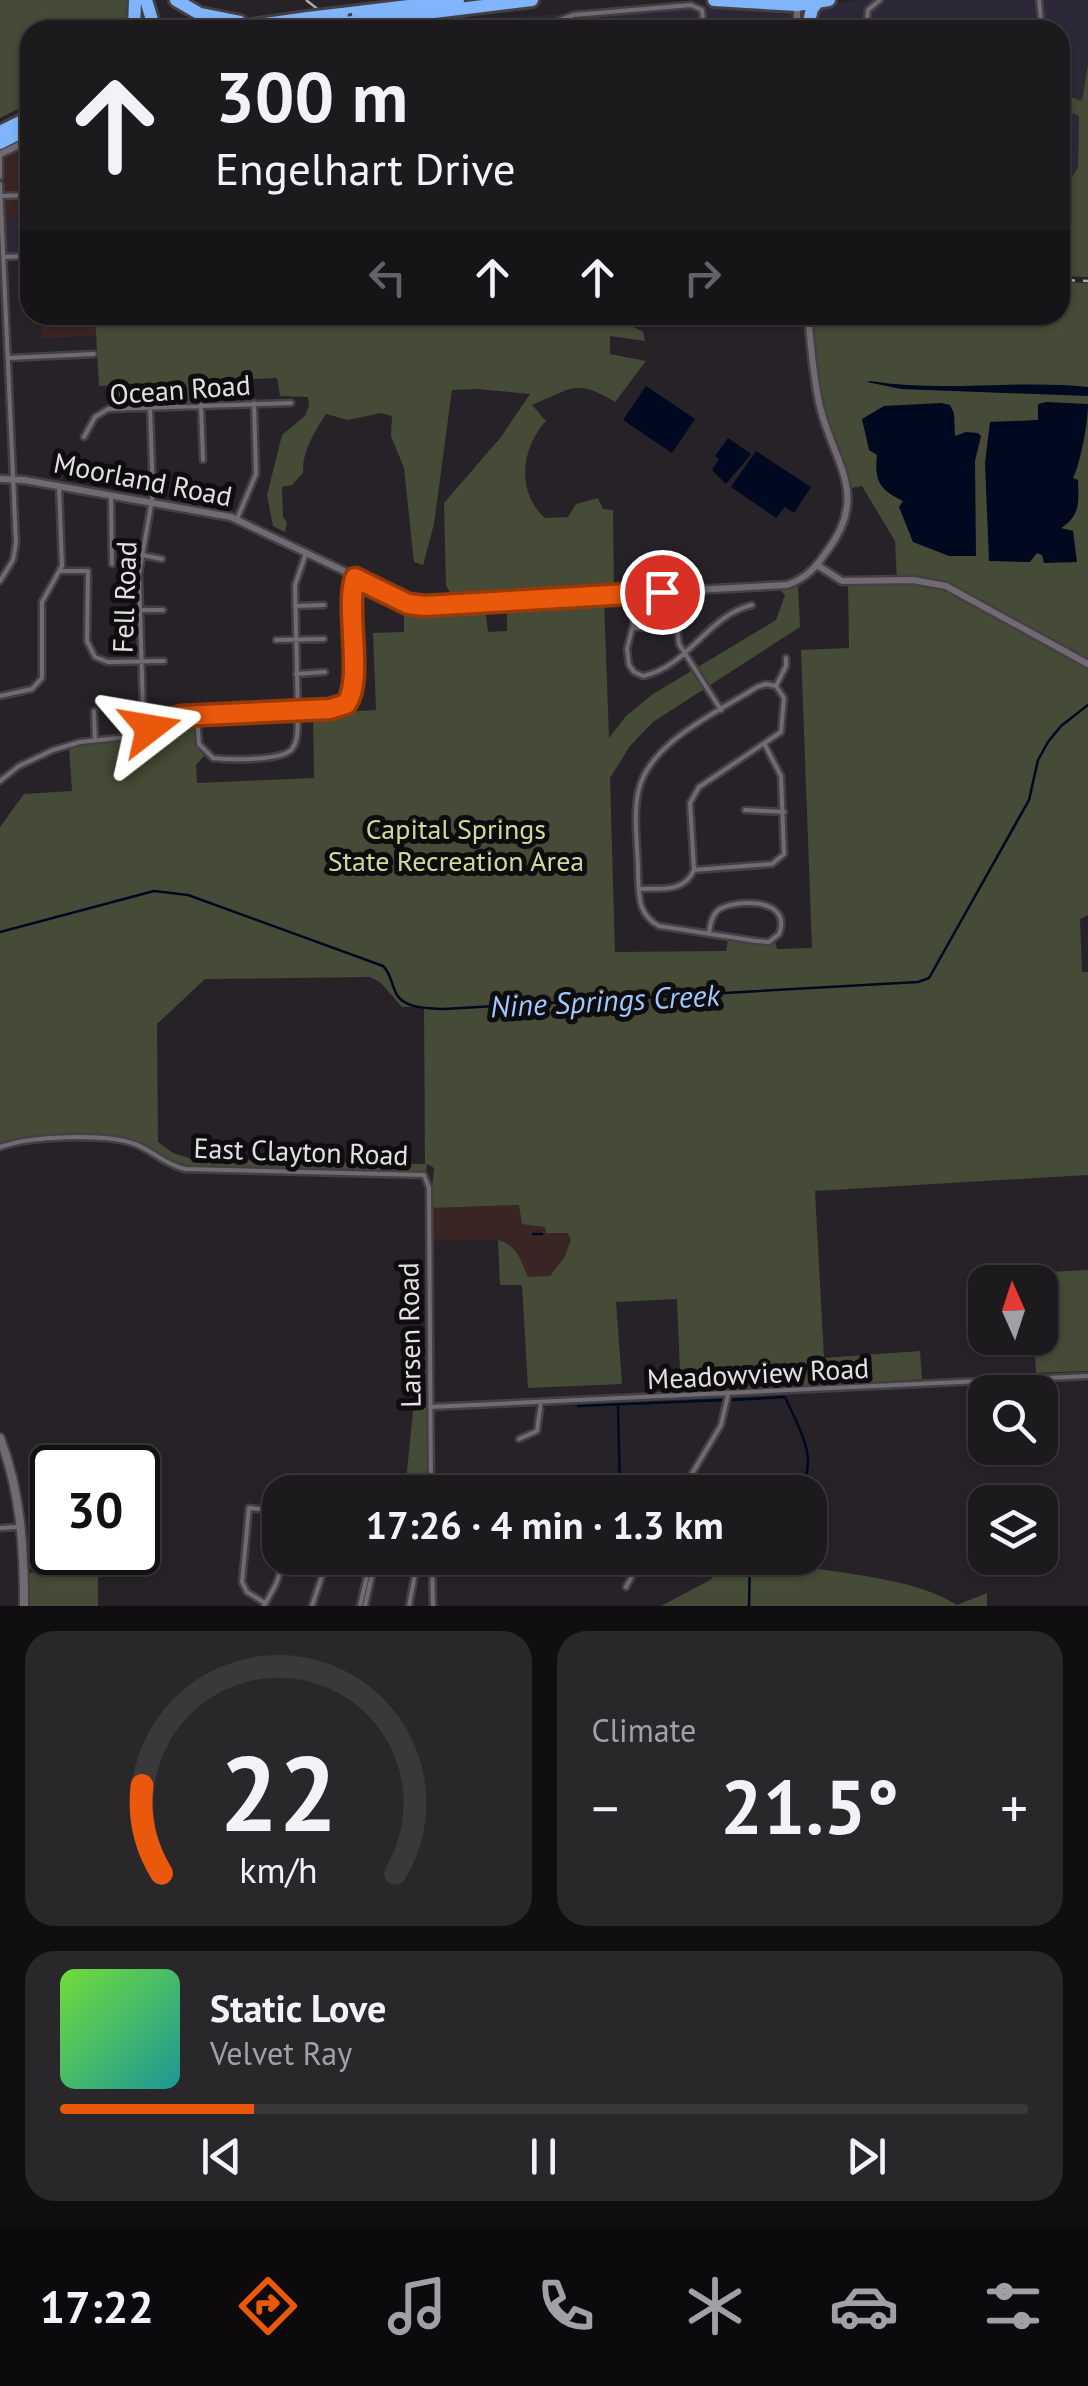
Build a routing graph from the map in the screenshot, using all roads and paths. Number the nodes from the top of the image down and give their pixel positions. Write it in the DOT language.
graph roads {
  1 [pos="176,0"];
  2 [pos="458,0"];
  3 [pos="532,0"];
  4 [pos="714,0"];
  5 [pos="880,0"];
  6 [pos="806,7"];
  7 [pos="348,18"];
  8 [pos="232,20"];
  9 [pos="337,20"];
  10 [pos="560,20"];
  11 [pos="703,20"];
  12 [pos="867,20"];
  13 [pos="0,156"];
  14 [pos="0,181"];
  15 [pos="1,196"];
  16 [pos="20,256"];
  17 [pos="4,257"];
  18 [pos="809,325"];
  19 [pos="0,328"];
  20 [pos="7,328"];
  21 [pos="94,354"];
  22 [pos="8,358"];
  23 [pos="120,387"];
  24 [pos="254,403"];
  25 [pos="291,403"];
  26 [pos="201,405"];
  27 [pos="150,407"];
  28 [pos="121,408"];
  29 [pos="84,437"];
  30 [pos="203,460"];
  31 [pos="0,479"];
  32 [pos="14,479"];
  33 [pos="59,486"];
  34 [pos="111,496"];
  35 [pos="152,502"];
  36 [pos="237,519"];
  37 [pos="306,553"];
  38 [pos="142,555"];
  39 [pos="162,559"];
  40 [pos="112,564"];
  41 [pos="817,565"];
  42 [pos="60,571"];
  43 [pos="355,578"];
  44 [pos="0,581"];
  45 [pos="673,592"];
  46 [pos="324,605"];
  47 [pos="752,605"];
  48 [pos="295,606"];
  49 [pos="638,606"];
  50 [pos="140,610"];
  51 [pos="164,610"];
  52 [pos="675,626"];
  53 [pos="633,628"];
  54 [pos="296,639"];
  55 [pos="324,639"];
  56 [pos="276,640"];
  57 [pos="685,654"];
  58 [pos="786,658"];
  59 [pos="164,661"];
  60 [pos="142,662"];
  61 [pos="1088,664"];
  62 [pos="324,672"];
  63 [pos="296,674"];
  64 [pos="776,686"];
  65 [pos="0,696"];
  66 [pos="721,710"];
  67 [pos="94,711"];
  68 [pos="298,711"];
  69 [pos="197,715"];
  70 [pos="150,728"];
  71 [pos="95,740"];
  72 [pos="765,745"];
  73 [pos="0,781"];
  74 [pos="746,810"];
  75 [pos="784,812"];
  76 [pos="694,870"];
  77 [pos="639,890"];
  78 [pos="709,934"];
  79 [pos="0,1147"];
  80 [pos="427,1178"];
  81 [pos="1088,1376"];
  82 [pos="728,1395"];
  83 [pos="542,1402"];
  84 [pos="430,1406"];
  85 [pos="0,1438"];
  86 [pos="519,1440"];
  87 [pos="431,1475"];
  88 [pos="691,1475"];
  89 [pos="262,1509"];
  90 [pos="22,1527"];
  91 [pos="0,1528"];
  92 [pos="277,1575"];
  93 [pos="322,1575"];
  94 [pos="370,1575"];
  95 [pos="415,1575"];
  96 [pos="432,1575"];
  97 [pos="633,1575"];
  98 [pos="626,1587"];
  99 [pos="264,1605"];
  100 [pos="24,1606"];
  101 [pos="312,1606"];
  102 [pos="362,1606"];
  103 [pos="409,1606"];
  104 [pos="433,1606"];
  1 -- 8 [label="highway"];
  2 -- 7 [label="highway"];
  3 -- 7 [label="highway"];
  4 -- 6 [label="highway"];
  5 -- 12 [label="street"];
  7 -- 9 [label="highway, bridge"];
  10 -- 11 [label="street"];
  13 -- 14 [label="street"];
  14 -- 15 [label="street"];
  15 -- 17 [label="street"];
  16 -- 17 [label="street"];
  17 -- 20 [label="street"];
  18 -- 41 [label="street"];
  19 -- 20 [label="street"];
  20 -- 22 [label="street"];
  21 -- 22 [label="street"];
  22 -- 32 [label="street"];
  23 -- 28 [label="street"];
  24 -- 25 [label="street, Ocean Road"];
  24 -- 26 [label="street, Ocean Road"];
  24 -- 36 [label="street"];
  26 -- 27 [label="street, Ocean Road"];
  26 -- 30 [label="street"];
  27 -- 28 [label="street, Ocean Road"];
  27 -- 35 [label="street, Fell Road"];
  28 -- 29 [label="street, Ocean Road"];
  31 -- 32 [label="street, Moorland Road"];
  32 -- 33 [label="street, Moorland Road"];
  32 -- 44 [label="street"];
  33 -- 34 [label="street, Moorland Road"];
  33 -- 42 [label="street"];
  34 -- 35 [label="street, Moorland Road"];
  34 -- 40 [label="street"];
  35 -- 36 [label="street, Moorland Road"];
  35 -- 38 [label="street, Fell Road"];
  36 -- 37 [label="street, Moorland Road"];
  37 -- 43 [label="street, Moorland Road"];
  37 -- 48 [label="street"];
  38 -- 39 [label="street"];
  38 -- 50 [label="street, Fell Road"];
  41 -- 45 [label="street, Moorland Road"];
  41 -- 61 [label="street"];
  42 -- 60 [label="street"];
  42 -- 65 [label="street"];
  43 -- 45 [label="street, Moorland Road"];
  43 -- 68 [label="street"];
  45 -- 52 [label="street"];
  46 -- 48 [label="street"];
  47 -- 57 [label="street"];
  48 -- 54 [label="street"];
  49 -- 53 [label="street"];
  50 -- 51 [label="street"];
  50 -- 60 [label="street, Fell Road"];
  52 -- 53 [label="street"];
  52 -- 57 [label="street"];
  53 -- 57 [label="street"];
  54 -- 55 [label="street"];
  54 -- 56 [label="street"];
  54 -- 63 [label="street"];
  57 -- 66 [label="street"];
  58 -- 64 [label="street"];
  59 -- 60 [label="street"];
  60 -- 70 [label="street, Fell Road"];
  62 -- 63 [label="street"];
  63 -- 68 [label="street"];
  64 -- 66 [label="street"];
  64 -- 72 [label="street"];
  66 -- 77 [label="street"];
  67 -- 71 [label="street"];
  68 -- 69 [label="street"];
  68 -- 69 [label="street"];
  69 -- 70 [label="street"];
  70 -- 71 [label="street"];
  71 -- 73 [label="street"];
  72 -- 75 [label="street"];
  72 -- 76 [label="street"];
  74 -- 75 [label="street"];
  75 -- 76 [label="street"];
  76 -- 77 [label="street"];
  77 -- 78 [label="street"];
  78 -- 78 [label="street"];
  79 -- 80 [label="street, East Clayton Road"];
  80 -- 84 [label="street, Larsen Road"];
  81 -- 82 [label="street, Meadowview Road"];
  82 -- 83 [label="street, Meadowview Road"];
  82 -- 88 [label="street"];
  83 -- 84 [label="street, Meadowview Road"];
  83 -- 86 [label="street"];
  84 -- 87 [label="street, Larsen Road"];
  85 -- 90 [label="main road"];
  89 -- 99 [label="street"];
  90 -- 91 [label="street"];
  90 -- 100 [label="main road"];
  92 -- 99 [label="street"];
  93 -- 101 [label="street"];
  94 -- 102 [label="street"];
  95 -- 103 [label="street"];
  96 -- 104 [label="street"];
  97 -- 98 [label="street"];
}
